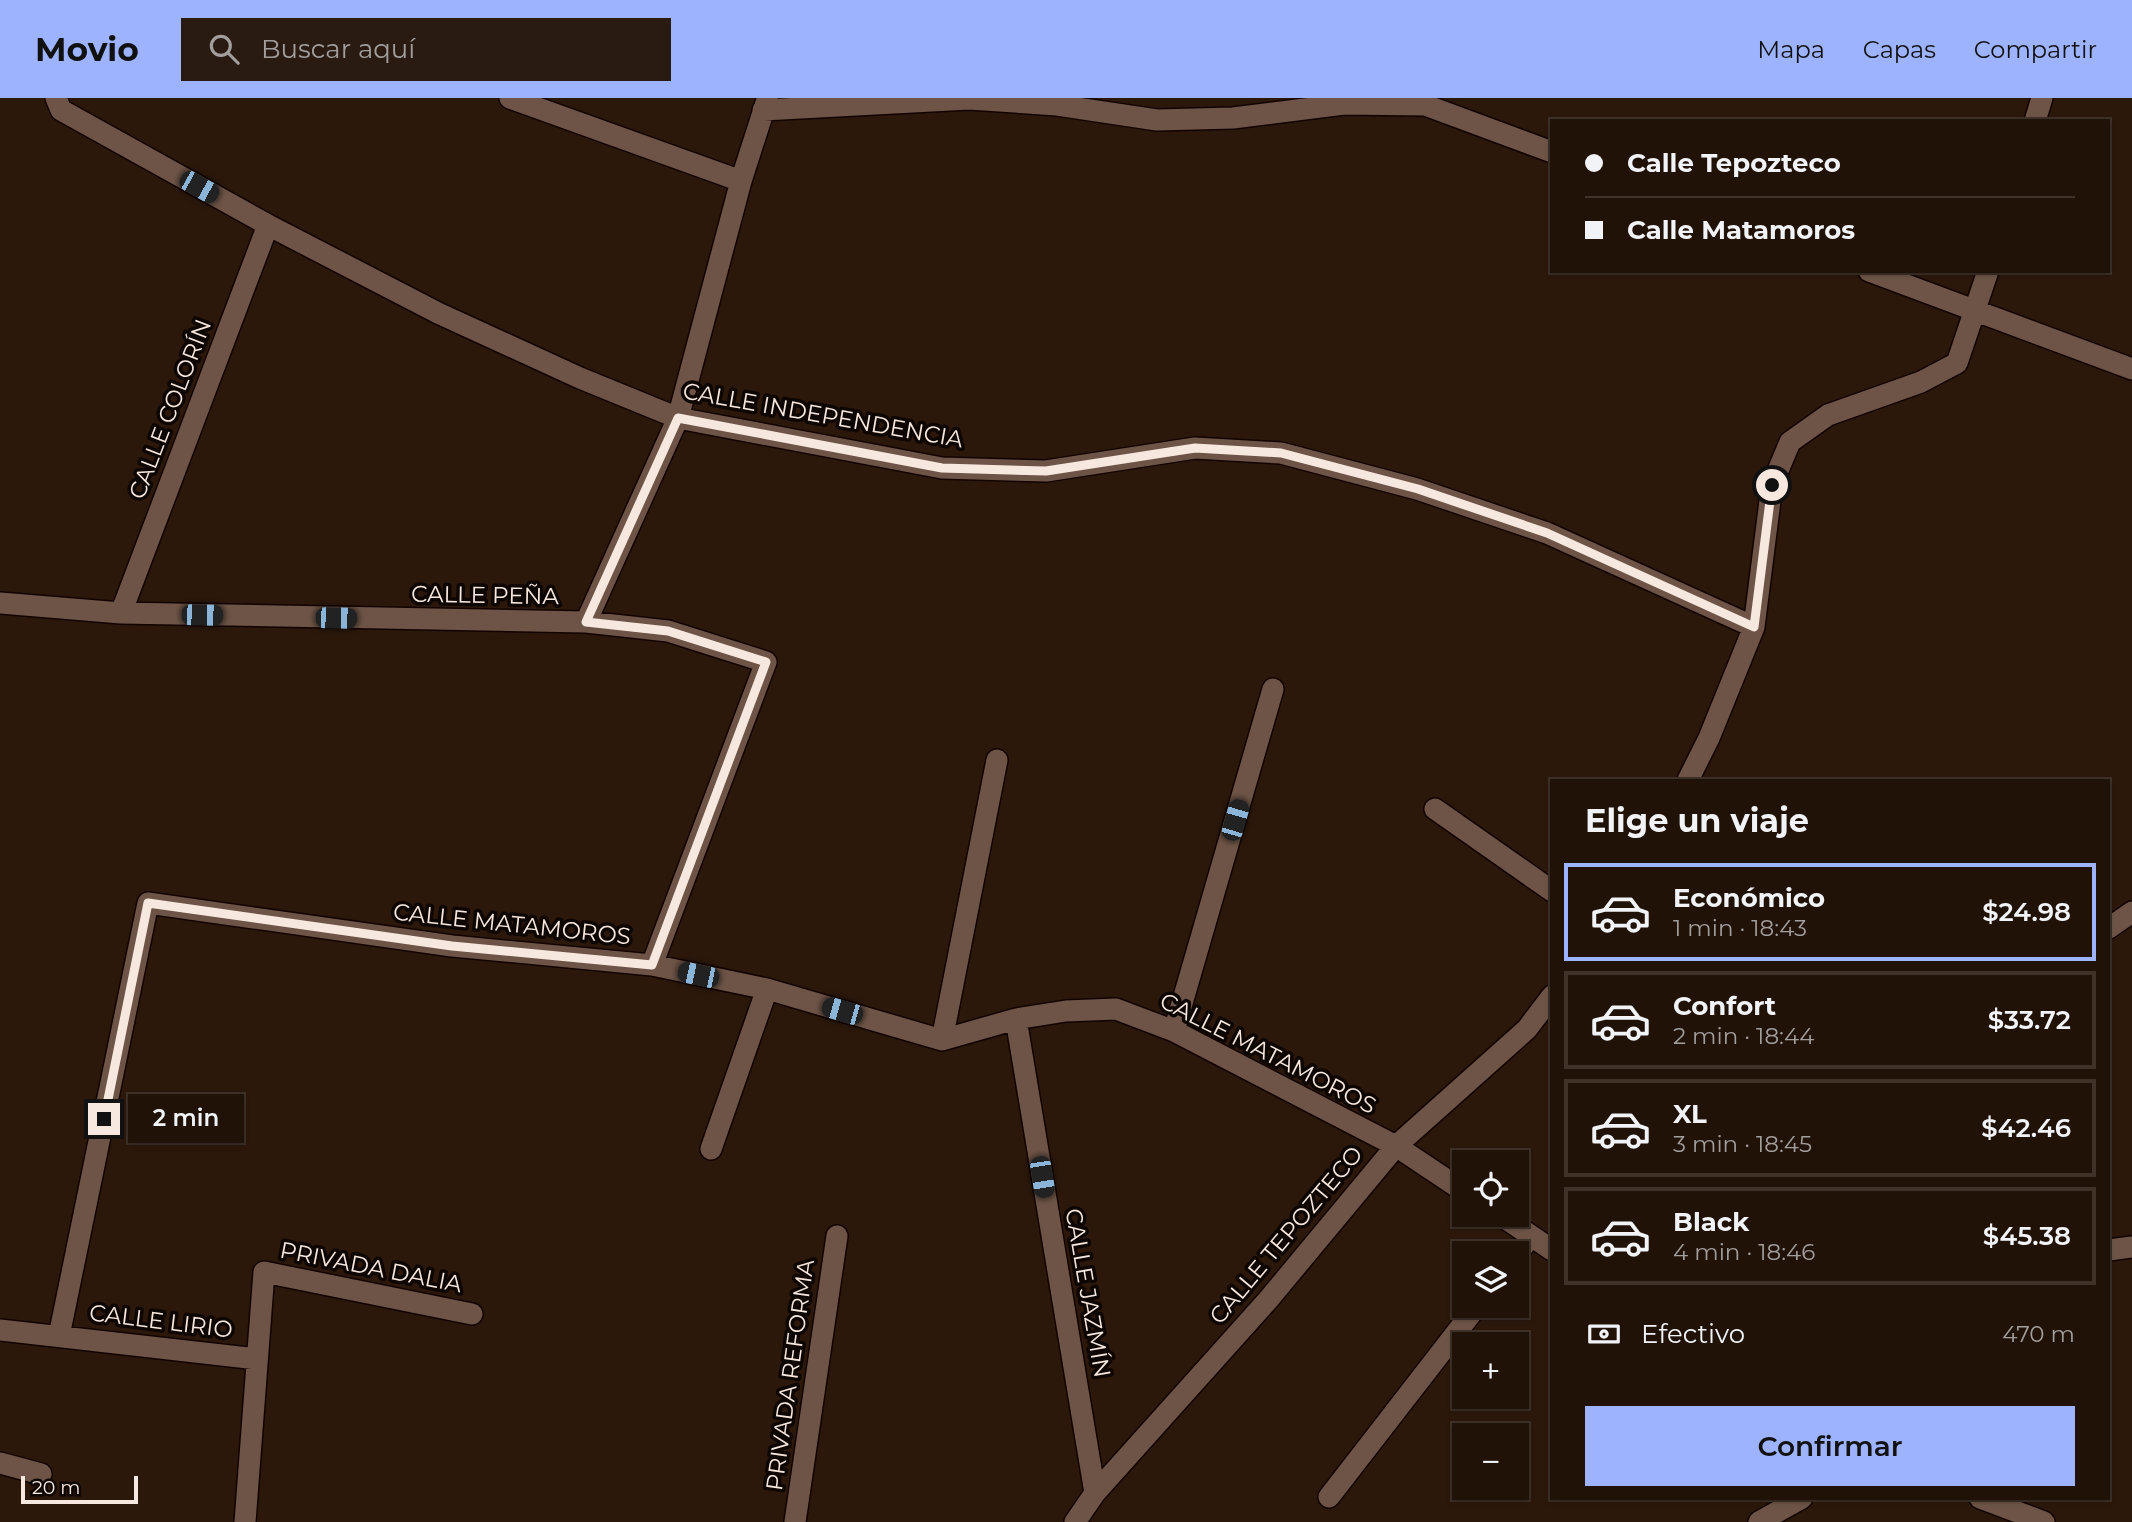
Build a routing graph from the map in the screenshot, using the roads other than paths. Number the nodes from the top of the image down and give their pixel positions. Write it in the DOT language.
graph roads {
  1 [pos="56,98"];
  2 [pos="510,98"];
  3 [pos="2042,98"];
  4 [pos="765,104"];
  5 [pos="2036,119"];
  6 [pos="1550,151"];
  7 [pos="741,181"];
  8 [pos="268,225"];
  9 [pos="1874,273"];
  10 [pos="1987,273"];
  11 [pos="1976,310"];
  12 [pos="2132,369"];
  13 [pos="678,418"];
  14 [pos="0,603"];
  15 [pos="121,612"];
  16 [pos="586,622"];
  17 [pos="1754,627"];
  18 [pos="1273,689"];
  19 [pos="997,760"];
  20 [pos="1688,779"];
  21 [pos="1435,809"];
  22 [pos="1550,890"];
  23 [pos="2132,912"];
  24 [pos="2110,927"];
  25 [pos="652,965"];
  26 [pos="767,989"];
  27 [pos="1550,999"];
  28 [pos="1016,1019"];
  29 [pos="1174,1031"];
  30 [pos="942,1040"];
  31 [pos="1396,1146"];
  32 [pos="711,1149"];
  33 [pos="1452,1183"];
  34 [pos="1518,1227"];
  35 [pos="836,1236"];
  36 [pos="1531,1236"];
  37 [pos="1527,1241"];
  38 [pos="2132,1247"];
  39 [pos="1550,1249"];
  40 [pos="2110,1250"];
  41 [pos="472,1314"];
  42 [pos="1468,1318"];
  43 [pos="0,1330"];
  44 [pos="59,1336"];
  45 [pos="257,1359"];
  46 [pos="0,1463"];
  47 [pos="41,1474"];
  48 [pos="1096,1493"];
  49 [pos="1329,1497"];
  50 [pos="1798,1500"];
  51 [pos="1985,1500"];
  52 [pos="245,1522"];
  53 [pos="795,1522"];
  54 [pos="1074,1522"];
  55 [pos="1759,1522"];
  56 [pos="2045,1522"];
  1 -- 8 [label="street, CALLE INDEPENDENCIA"];
  2 -- 7 [label="street"];
  3 -- 5 [label="street"];
  4 -- 6 [label="street"];
  4 -- 7 [label="street"];
  7 -- 13 [label="street"];
  8 -- 13 [label="street, CALLE INDEPENDENCIA"];
  8 -- 15 [label="street, CALLE COLORÍN"];
  9 -- 11 [label="street"];
  10 -- 11 [label="street"];
  11 -- 12 [label="street"];
  11 -- 17 [label="street"];
  13 -- 16 [label="street"];
  13 -- 17 [label="street, CALLE INDEPENDENCIA"];
  14 -- 15 [label="street, CALLE PEÑA"];
  15 -- 16 [label="street, CALLE PEÑA"];
  16 -- 25 [label="street, CALLE PEÑA"];
  17 -- 20 [label="street"];
  18 -- 29 [label="street"];
  19 -- 30 [label="street"];
  21 -- 22 [label="street"];
  23 -- 24 [label="street"];
  25 -- 26 [label="street, CALLE MATAMOROS"];
  25 -- 44 [label="street, CALLE MATAMOROS"];
  26 -- 30 [label="street, CALLE MATAMOROS"];
  26 -- 32 [label="street"];
  27 -- 31 [label="street, CALLE TEPOZTECO"];
  28 -- 29 [label="street, CALLE MATAMOROS"];
  28 -- 30 [label="street, CALLE MATAMOROS"];
  28 -- 48 [label="street, CALLE JAZMÍN"];
  29 -- 31 [label="street, CALLE MATAMOROS"];
  31 -- 33 [label="street, CALLE MATAMOROS"];
  31 -- 48 [label="street, CALLE TEPOZTECO"];
  34 -- 36 [label="street"];
  35 -- 53 [label="street, PRIVADA REFORMA"];
  36 -- 37 [label="street"];
  36 -- 39 [label="street"];
  38 -- 40 [label="street"];
  41 -- 45 [label="street, PRIVADA DALIA"];
  42 -- 49 [label="street"];
  43 -- 44 [label="street, CALLE LIRIO"];
  44 -- 45 [label="street, CALLE LIRIO"];
  45 -- 52 [label="street"];
  46 -- 47 [label="street"];
  48 -- 54 [label="street, CALLE TEPOZTECO"];
  50 -- 55 [label="street"];
  51 -- 56 [label="street"];
}
